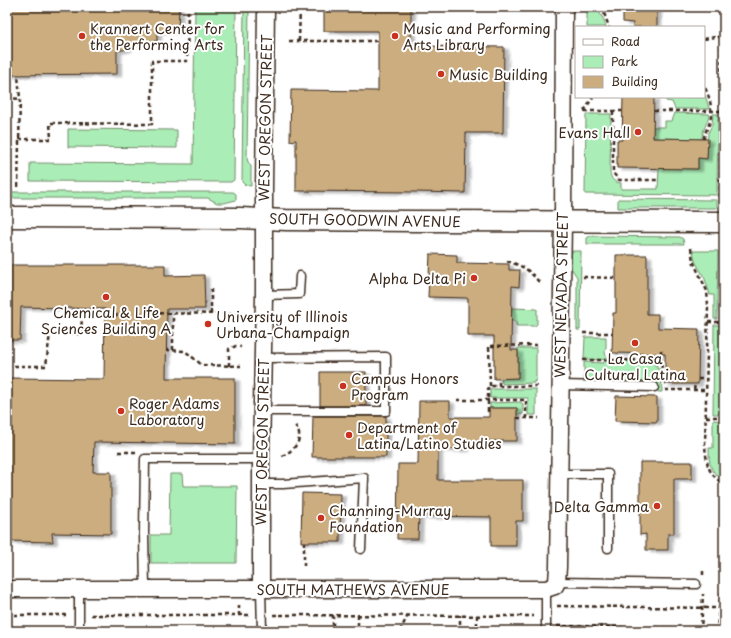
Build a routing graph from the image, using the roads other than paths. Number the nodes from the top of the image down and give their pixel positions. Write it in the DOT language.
graph roads {
  1 [pos="266,7"];
  2 [pos="564,7"];
  3 [pos="7,217"];
  4 [pos="264,219"];
  5 [pos="562,221"];
  6 [pos="722,222"];
  7 [pos="300,276"];
  8 [pos="264,295"];
  9 [pos="263,358"];
  10 [pos="560,385"];
  11 [pos="654,387"];
  12 [pos="262,411"];
  13 [pos="261,459"];
  14 [pos="560,474"];
  15 [pos="261,484"];
  16 [pos="608,548"];
  17 [pos="361,549"];
  18 [pos="696,584"];
  19 [pos="552,586"];
  20 [pos="145,588"];
  21 [pos="7,589"];
  22 [pos="79,589"];
  23 [pos="261,589"];
  24 [pos="79,631"];
  25 [pos="262,631"];
  26 [pos="546,631"];
  1 -- 4 [label="street, WEST OREGON STREET"];
  2 -- 5 [label="street, WEST NEVADA STREET"];
  3 -- 4 [label="street, SOUTH GOODWIN AVENUE"];
  4 -- 5 [label="street, SOUTH GOODWIN AVENUE"];
  4 -- 8 [label="street, WEST OREGON STREET"];
  5 -- 6 [label="street, SOUTH GOODWIN AVENUE"];
  5 -- 10 [label="street, WEST NEVADA STREET"];
  7 -- 8 [label="lane"];
  8 -- 9 [label="street, WEST OREGON STREET"];
  9 -- 12 [label="street, WEST OREGON STREET"];
  9 -- 12 [label="lane"];
  10 -- 11 [label="lane"];
  10 -- 14 [label="street, WEST NEVADA STREET"];
  12 -- 13 [label="street, WEST OREGON STREET"];
  13 -- 15 [label="street, WEST OREGON STREET"];
  13 -- 20 [label="lane"];
  14 -- 16 [label="lane"];
  14 -- 19 [label="street, WEST NEVADA STREET"];
  15 -- 17 [label="lane"];
  15 -- 23 [label="street, WEST OREGON STREET"];
  18 -- 19 [label="lane, SOUTH MATHEWS AVENUE"];
  19 -- 23 [label="street, SOUTH MATHEWS AVENUE"];
  19 -- 26 [label="lane"];
  20 -- 22 [label="street, SOUTH MATHEWS AVENUE"];
  20 -- 23 [label="street, SOUTH MATHEWS AVENUE"];
  21 -- 22 [label="street, SOUTH MATHEWS AVENUE"];
  22 -- 24 [label="lane"];
  23 -- 25 [label="lane"];
}
